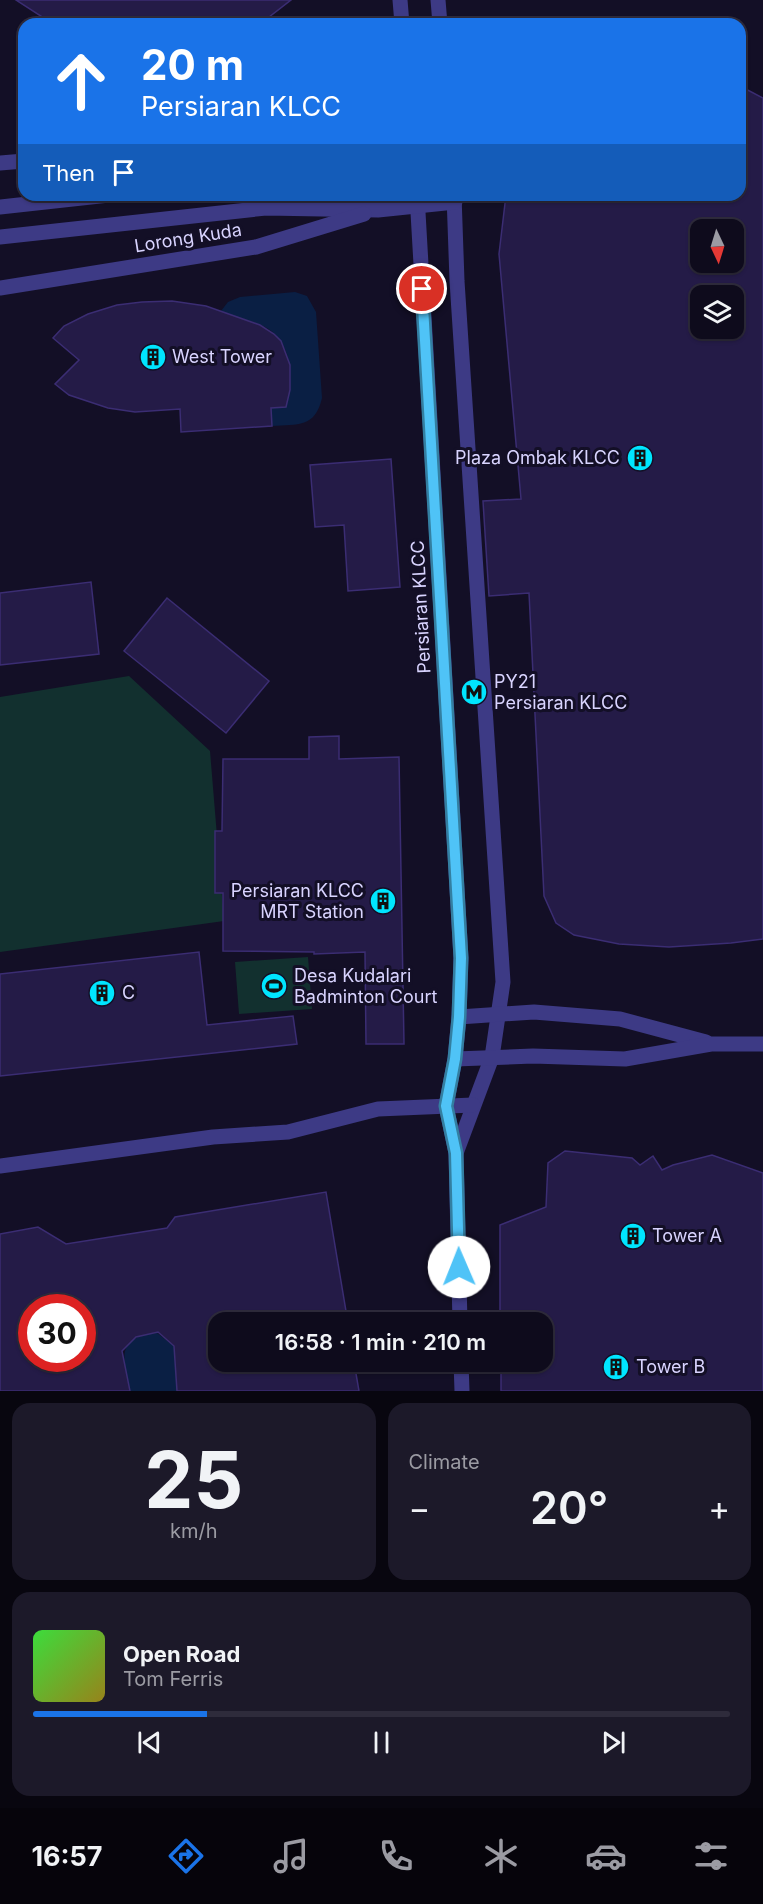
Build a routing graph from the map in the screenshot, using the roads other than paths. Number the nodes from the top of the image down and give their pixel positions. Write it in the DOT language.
graph roads {
  1 [pos="400,0"];
  2 [pos="438,0"];
  3 [pos="402,18"];
  4 [pos="440,18"];
  5 [pos="18,162"];
  6 [pos="0,164"];
  7 [pos="54,201"];
  8 [pos="414,201"];
  9 [pos="418,201"];
  10 [pos="454,201"];
  11 [pos="0,207"];
  12 [pos="378,210"];
  13 [pos="0,237"];
  14 [pos="0,288"];
  15 [pos="497,1014"];
  16 [pos="459,1017"];
  17 [pos="711,1044"];
  18 [pos="763,1044"];
  19 [pos="492,1057"];
  20 [pos="455,1059"];
  21 [pos="473,1105"];
  22 [pos="446,1106"];
  23 [pos="456,1153"];
  24 [pos="0,1166"];
  25 [pos="460,1312"];
  26 [pos="461,1372"];
  27 [pos="462,1391"];
  1 -- 3 [label="street"];
  2 -- 4 [label="street"];
  5 -- 6 [label="street"];
  7 -- 11 [label="street"];
  8 -- 12 [label="street, Lorong Kuda"];
  9 -- 16 [label="street, Persiaran KLCC"];
  10 -- 15 [label="street"];
  12 -- 13 [label="street, Lorong Kuda"];
  12 -- 14 [label="street, Lorong Kuda"];
  15 -- 16 [label="street"];
  15 -- 17 [label="street"];
  15 -- 19 [label="street"];
  16 -- 20 [label="street, Persiaran KLCC"];
  17 -- 18 [label="street"];
  17 -- 19 [label="street"];
  19 -- 20 [label="street"];
  19 -- 21 [label="street"];
  20 -- 22 [label="street, Persiaran KLCC"];
  21 -- 22 [label="street"];
  21 -- 23 [label="street"];
  22 -- 23 [label="street, Persiaran KLCC"];
  22 -- 24 [label="street"];
  23 -- 25 [label="street"];
  26 -- 27 [label="street"];
}
